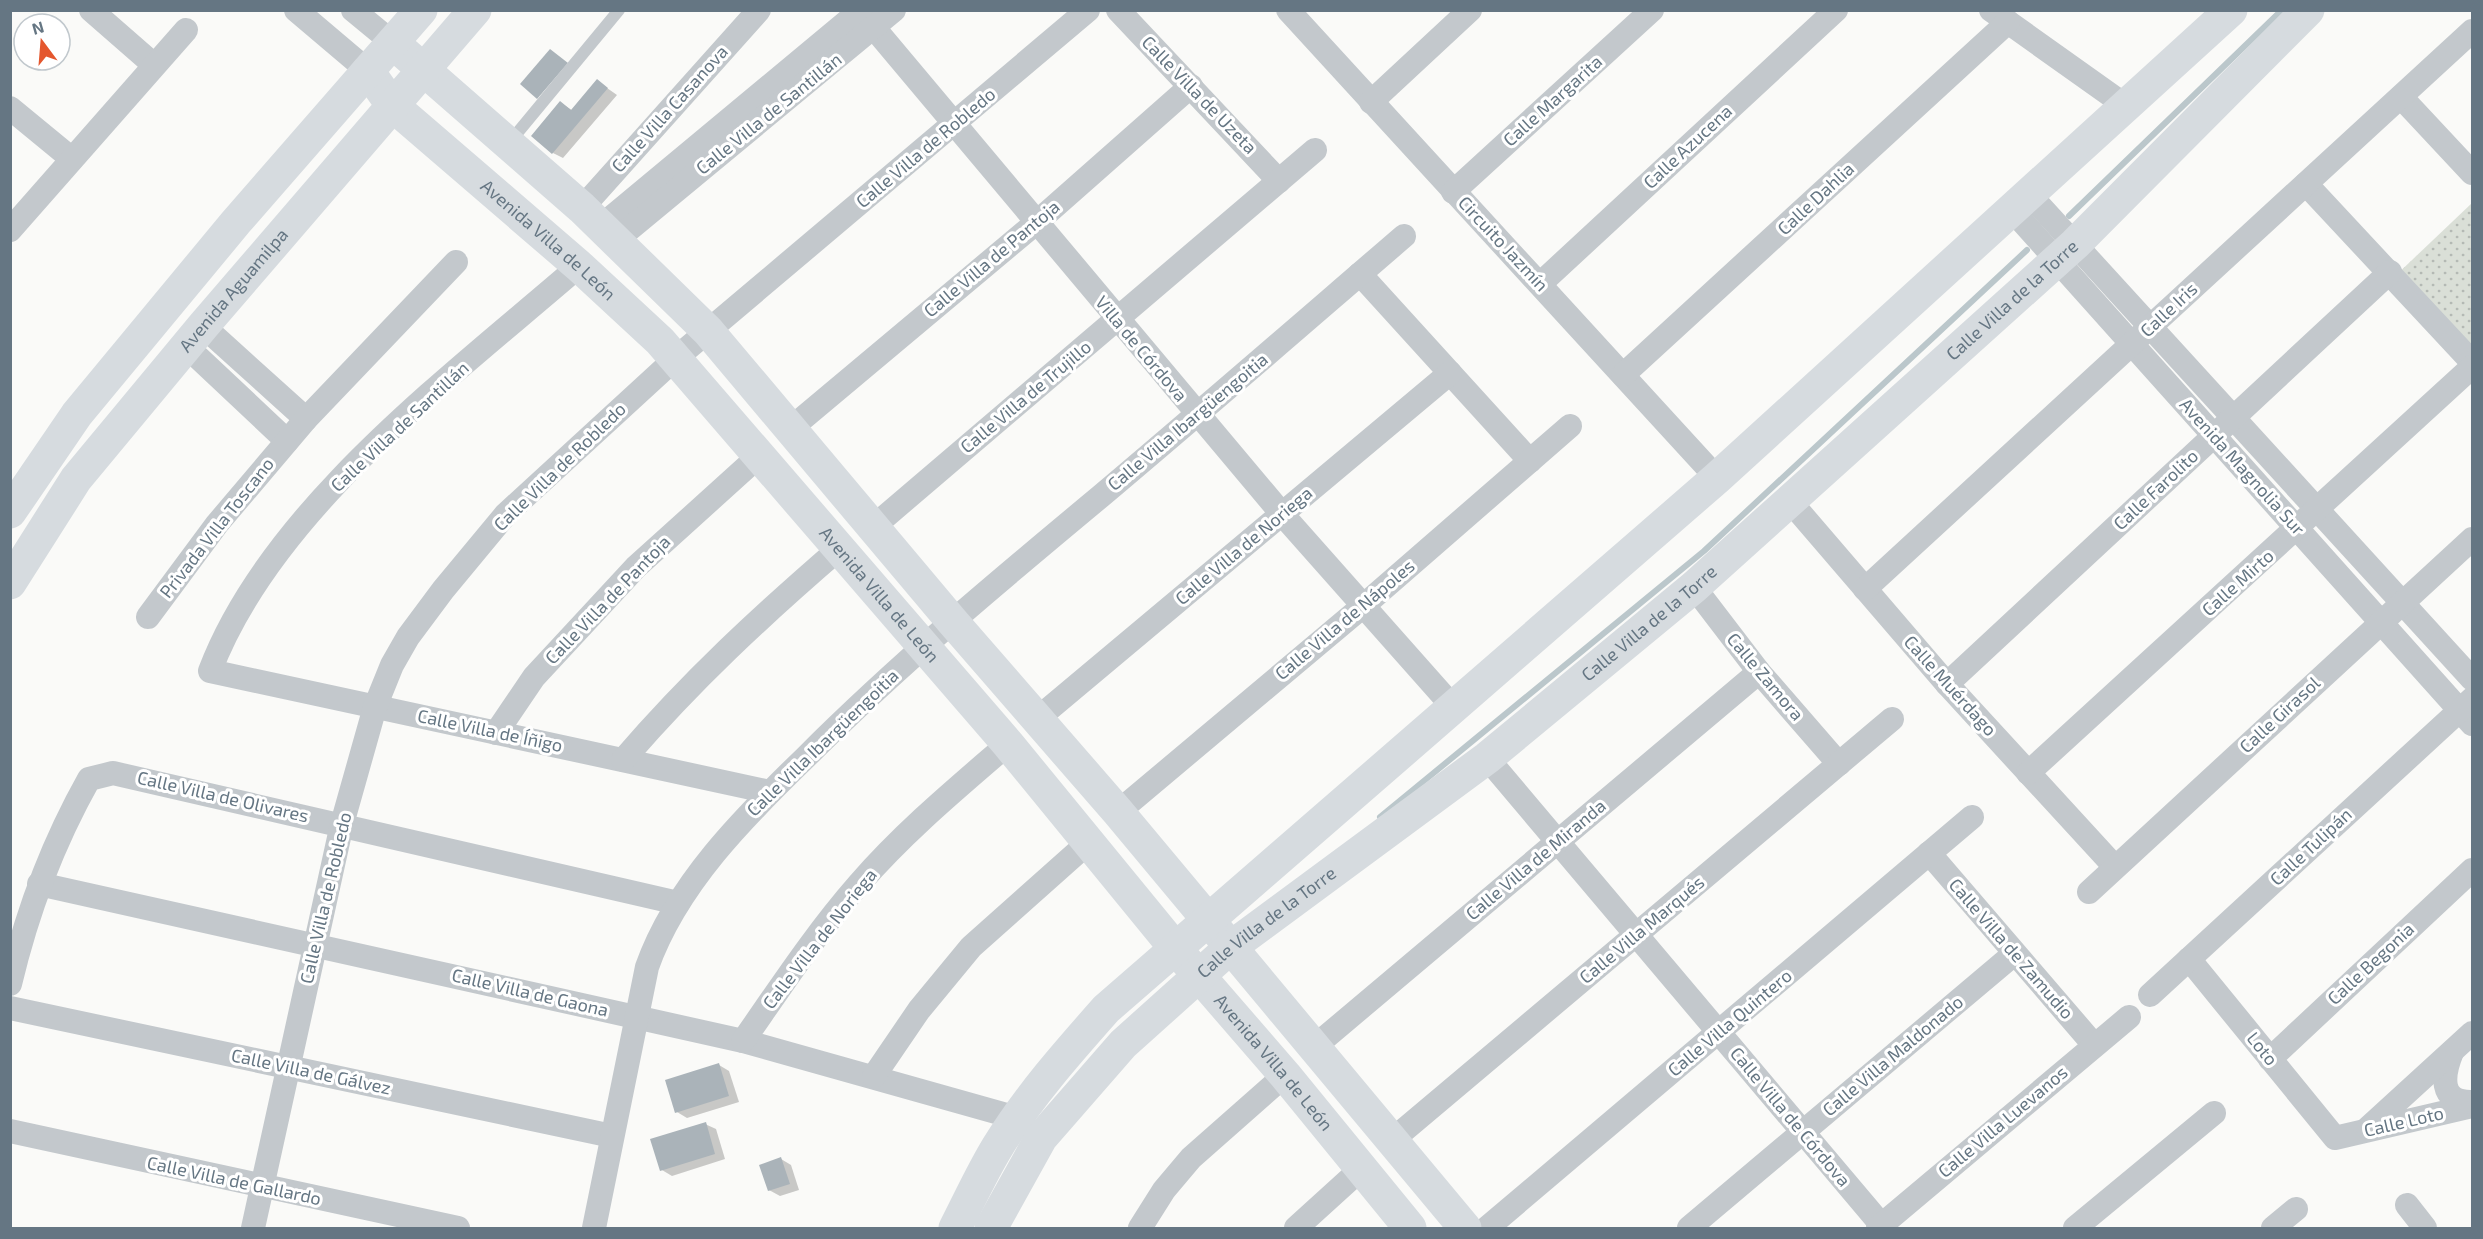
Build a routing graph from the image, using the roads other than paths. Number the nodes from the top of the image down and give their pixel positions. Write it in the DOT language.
graph roads {
  1 [pos="91,10"];
  2 [pos="296,10"];
  3 [pos="353,10"];
  4 [pos="421,10"];
  5 [pos="475,10"];
  6 [pos="619,10"];
  7 [pos="759,10"];
  8 [pos="894,10"];
  9 [pos="1088,10"];
  10 [pos="1118,10"];
  11 [pos="1288,10"];
  12 [pos="1470,10"];
  13 [pos="1652,10"];
  14 [pos="1836,10"];
  15 [pos="2308,10"];
  16 [pos="2219,14"];
  17 [pos="863,15"];
  18 [pos="2000,16"];
  19 [pos="186,30"];
  20 [pos="2472,31"];
  21 [pos="393,43"];
  22 [pos="154,65"];
  23 [pos="423,69"];
  24 [pos="368,71"];
  25 [pos="1191,86"];
  26 [pos="2401,97"];
  27 [pos="1371,102"];
  28 [pos="392,105"];
  29 [pos="2126,106"];
  30 [pos="10,108"];
  31 [pos="954,125"];
  32 [pos="508,144"];
  33 [pos="1315,150"];
  34 [pos="72,159"];
  35 [pos="2472,172"];
  36 [pos="1279,181"];
  37 [pos="2306,184"];
  38 [pos="1454,192"];
  39 [pos="2021,202"];
  40 [pos="1037,222"];
  41 [pos="599,225"];
  42 [pos="10,230"];
  43 [pos="1404,236"];
  44 [pos="2065,251"];
  45 [pos="456,262"];
  46 [pos="579,266"];
  47 [pos="2390,272"];
  48 [pos="1360,274"];
  49 [pos="1540,284"];
  50 [pos="1117,320"];
  51 [pos="2151,327"];
  52 [pos="708,331"];
  53 [pos="194,336"];
  54 [pos="2132,344"];
  55 [pos="676,358"];
  56 [pos="2472,362"];
  57 [pos="2472,367"];
  58 [pos="1450,373"];
  59 [pos="1623,375"];
  60 [pos="1197,415"];
  61 [pos="2234,417"];
  62 [pos="306,419"];
  63 [pos="1570,426"];
  64 [pos="790,429"];
  65 [pos="2214,436"];
  66 [pos="287,441"];
  67 [pos="760,455"];
  68 [pos="1530,461"];
  69 [pos="1717,478"];
  70 [pos="75,479"];
  71 [pos="1789,500"];
  72 [pos="2318,509"];
  73 [pos="10,512"];
  74 [pos="1282,514"];
  75 [pos="873,527"];
  76 [pos="2297,528"];
  77 [pos="2472,539"];
  78 [pos="840,548"];
  79 [pos="10,551"];
  80 [pos="10,583"];
  81 [pos="1694,587"];
  82 [pos="1865,590"];
  83 [pos="2403,603"];
  84 [pos="1362,607"];
  85 [pos="148,617"];
  86 [pos="952,621"];
  87 [pos="2381,622"];
  88 [pos="924,646"];
  89 [pos="210,671"];
  90 [pos="1759,672"];
  91 [pos="2472,679"];
  92 [pos="1947,684"];
  93 [pos="375,707"];
  94 [pos="1454,708"];
  95 [pos="2468,711"];
  96 [pos="1037,719"];
  97 [pos="1892,719"];
  98 [pos="496,733"];
  99 [pos="1008,744"];
  100 [pos="1487,758"];
  101 [pos="623,760"];
  102 [pos="1839,764"];
  103 [pos="2028,773"];
  104 [pos="770,792"];
  105 [pos="1118,812"];
  106 [pos="1972,817"];
  107 [pos="342,824"];
  108 [pos="1090,841"];
  109 [pos="1557,842"];
  110 [pos="1929,853"];
  111 [pos="2115,867"];
  112 [pos="2472,870"];
  113 [pos="39,884"];
  114 [pos="2088,892"];
  115 [pos="678,903"];
  116 [pos="1208,922"];
  117 [pos="18,932"];
  118 [pos="1636,935"];
  119 [pos="316,944"];
  120 [pos="1231,947"];
  121 [pos="1175,948"];
  122 [pos="2014,954"];
  123 [pos="2190,959"];
  124 [pos="12,969"];
  125 [pos="1200,976"];
  126 [pos="2150,995"];
  127 [pos="10,1008"];
  128 [pos="635,1016"];
  129 [pos="2129,1017"];
  130 [pos="1718,1033"];
  131 [pos="2472,1033"];
  132 [pos="743,1041"];
  133 [pos="2094,1045"];
  134 [pos="1314,1047"];
  135 [pos="2452,1052"];
  136 [pos="2270,1059"];
  137 [pos="288,1067"];
  138 [pos="1285,1075"];
  139 [pos="874,1076"];
  140 [pos="2472,1104"];
  141 [pos="2214,1113"];
  142 [pos="1017,1118"];
  143 [pos="2366,1130"];
  144 [pos="10,1131"];
  145 [pos="1803,1132"];
  146 [pos="612,1136"];
  147 [pos="2335,1138"];
  148 [pos="1391,1141"];
  149 [pos="1361,1169"];
  150 [pos="262,1188"];
  151 [pos="2407,1205"];
  152 [pos="2296,1209"];
  153 [pos="1881,1227"];
  154 [pos="253,1228"];
  155 [pos="458,1228"];
  156 [pos="594,1228"];
  157 [pos="956,1228"];
  158 [pos="991,1228"];
  159 [pos="1140,1228"];
  160 [pos="1296,1228"];
  161 [pos="1410,1228"];
  162 [pos="1465,1228"];
  163 [pos="1487,1228"];
  164 [pos="1689,1228"];
  165 [pos="2075,1228"];
  166 [pos="2273,1228"];
  167 [pos="2425,1228"];
  1 -- 22 [label="street"];
  2 -- 24 [label="street, Avenida Villa de León"];
  3 -- 21 [label="street, Avenida Villa de León"];
  4 -- 21 [label="street"];
  5 -- 23 [label="street, Avenida Aguamilpa"];
  6 -- 32 [label="lane"];
  7 -- 41 [label="street, Calle Villa Casanova"];
  8 -- 17 [label="street, Calle Villa de Santillán"];
  9 -- 31 [label="street, Calle Villa de Robledo"];
  10 -- 25 [label="street, Calle Villa de Uzeta"];
  11 -- 27 [label="street, Circuito Jazmín"];
  12 -- 27 [label="street"];
  13 -- 38 [label="street, Calle Margarita"];
  14 -- 49 [label="street, Calle Azucena"];
  15 -- 44 [label="street, Calle Villa de la Torre"];
  16 -- 29 [label="street, Calle Villa de la Torre"];
  17 -- 31 [label="street, Villa de Córdova"];
  17 -- 41 [label="street, Calle Villa de Santillán"];
  18 -- 29 [label="street"];
  18 -- 59 [label="street, Calle Dahlia"];
  19 -- 22 [label="street"];
  20 -- 26 [label="street, Calle Iris"];
  21 -- 23 [label="street, Avenida Villa de León"];
  21 -- 24 [label="street"];
  22 -- 34 [label="street"];
  23 -- 28 [label="street, Avenida Aguamilpa"];
  23 -- 32 [label="street, Avenida Villa de León"];
  24 -- 28 [label="street, Avenida Villa de León"];
  24 -- 73 [label="street"];
  25 -- 36 [label="street, Calle Villa de Uzeta"];
  25 -- 40 [label="street, Calle Villa de Pantoja"];
  26 -- 35 [label="street"];
  26 -- 37 [label="street, Calle Iris"];
  27 -- 38 [label="street, Circuito Jazmín"];
  28 -- 46 [label="street, Avenida Villa de León"];
  28 -- 53 [label="street, Avenida Aguamilpa"];
  29 -- 39 [label="street, Calle Villa de la Torre"];
  30 -- 34 [label="street"];
  31 -- 40 [label="street, Villa de Córdova"];
  31 -- 52 [label="street, Calle Villa de Robledo"];
  32 -- 41 [label="street, Avenida Villa de León"];
  33 -- 36 [label="street, Calle Villa de Trujillo"];
  34 -- 42 [label="street"];
  36 -- 50 [label="street, Calle Villa de Trujillo"];
  37 -- 47 [label="street"];
  37 -- 51 [label="street, Calle Iris"];
  38 -- 49 [label="street, Circuito Jazmín"];
  39 -- 44 [label="street, Avenida Magnolia Sur"];
  39 -- 69 [label="street, Calle Villa de la Torre"];
  40 -- 50 [label="street, Villa de Córdova"];
  40 -- 64 [label="street, Calle Villa de Pantoja"];
  41 -- 52 [label="street, Avenida Villa de León"];
  43 -- 48 [label="street, Calle Villa Ibargüengoitia"];
  44 -- 51 [label="street, Avenida Magnolia Sur"];
  44 -- 54 [label="street, Avenida Magnolia Sur"];
  44 -- 71 [label="street, Calle Villa de la Torre"];
  45 -- 62 [label="street, Privada Villa Toscano"];
  46 -- 55 [label="street, Avenida Villa de León"];
  46 -- 89 [label="street, Calle Villa de Santillán"];
  47 -- 56 [label="street"];
  47 -- 61 [label="street, Calle Farolito"];
  48 -- 58 [label="street"];
  48 -- 60 [label="street, Calle Villa Ibargüengoitia"];
  49 -- 59 [label="street, Circuito Jazmín"];
  50 -- 60 [label="street, Villa de Córdova"];
  50 -- 75 [label="street, Calle Villa de Trujillo"];
  51 -- 54 [label="street, Calle Iris"];
  51 -- 61 [label="street, Avenida Magnolia Sur"];
  52 -- 55 [label="street, Calle Villa de Robledo"];
  52 -- 64 [label="street, Avenida Villa de León"];
  53 -- 62 [label="street"];
  53 -- 66 [label="street, Privada Villa Toscano"];
  53 -- 70 [label="street, Avenida Aguamilpa"];
  54 -- 65 [label="street, Avenida Magnolia Sur"];
  54 -- 82 [label="street, Calle Iris"];
  55 -- 67 [label="street, Avenida Villa de León"];
  55 -- 93 [label="street, Calle Villa de Robledo"];
  57 -- 72 [label="street, Calle Mirto"];
  58 -- 68 [label="street"];
  58 -- 74 [label="street, Calle Villa de Noriega"];
  59 -- 69 [label="street, Circuito Jazmín"];
  60 -- 74 [label="street, Villa de Córdova"];
  60 -- 86 [label="street, Calle Villa Ibargüengoitia"];
  61 -- 65 [label="street, Calle Farolito"];
  61 -- 72 [label="street, Avenida Magnolia Sur"];
  62 -- 66 [label="street, Privada Villa Toscano"];
  63 -- 68 [label="street, Calle Villa de Nápoles"];
  64 -- 75 [label="street, Avenida Villa de León"];
  65 -- 76 [label="street, Avenida Magnolia Sur"];
  65 -- 92 [label="street, Calle Farolito"];
  66 -- 85 [label="street, Privada Villa Toscano"];
  67 -- 78 [label="street, Avenida Villa de León"];
  67 -- 98 [label="street, Calle Villa de Pantoja"];
  68 -- 84 [label="street, Calle Villa de Nápoles"];
  69 -- 94 [label="street, Calle Villa de la Torre"];
  70 -- 79 [label="street"];
  70 -- 80 [label="street, Avenida Aguamilpa"];
  71 -- 81 [label="street, Calle Villa de la Torre"];
  71 -- 82 [label="street, Calle Muérdago"];
  72 -- 76 [label="street, Calle Mirto"];
  72 -- 83 [label="street, Avenida Magnolia Sur"];
  74 -- 84 [label="street, Villa de Córdova"];
  74 -- 96 [label="street, Calle Villa de Noriega"];
  75 -- 86 [label="street, Avenida Villa de León"];
  76 -- 87 [label="street, Avenida Magnolia Sur"];
  76 -- 103 [label="street, Calle Mirto"];
  77 -- 83 [label="street, Calle Girasol"];
  78 -- 88 [label="street, Avenida Villa de León"];
  78 -- 101 [label="street"];
  81 -- 90 [label="street, Calle Zamora"];
  81 -- 100 [label="street, Calle Villa de la Torre"];
  82 -- 92 [label="street, Calle Muérdago"];
  83 -- 87 [label="street, Calle Girasol"];
  83 -- 91 [label="street, Avenida Magnolia Sur"];
  84 -- 94 [label="street, Villa de Córdova"];
  84 -- 105 [label="street, Calle Villa de Nápoles"];
  86 -- 88 [label="street, Calle Villa Ibargüengoitia"];
  86 -- 96 [label="street, Avenida Villa de León"];
  87 -- 95 [label="street, Avenida Magnolia Sur"];
  87 -- 111 [label="street, Calle Girasol"];
  88 -- 99 [label="street, Avenida Villa de León"];
  88 -- 104 [label="street, Calle Villa Ibargüengoitia"];
  89 -- 93 [label="street, Calle Villa de Íñigo"];
  90 -- 102 [label="street, Calle Zamora"];
  90 -- 109 [label="street, Calle Villa de Miranda"];
  92 -- 103 [label="street, Calle Muérdago"];
  93 -- 98 [label="street, Calle Villa de Íñigo"];
  93 -- 107 [label="street, Calle Villa de Robledo"];
  94 -- 116 [label="street, Calle Villa de la Torre"];
  95 -- 123 [label="street, Calle Tulipán"];
  96 -- 105 [label="street, Avenida Villa de León"];
  97 -- 102 [label="street, Calle Villa Marqués"];
  98 -- 101 [label="street, Calle Villa de Íñigo"];
  99 -- 108 [label="street, Avenida Villa de León"];
  99 -- 132 [label="street, Calle Villa de Noriega"];
  100 -- 109 [label="street, Calle Villa de Córdova"];
  100 -- 120 [label="street, Calle Villa de la Torre"];
  101 -- 104 [label="street, Calle Villa de Íñigo"];
  102 -- 118 [label="street, Calle Villa Marqués"];
  103 -- 111 [label="street, Calle Muérdago"];
  104 -- 115 [label="street, Calle Villa Ibargüengoitia"];
  105 -- 116 [label="street, Avenida Villa de León"];
  106 -- 110 [label="street, Calle Villa Quintero"];
  107 -- 113 [label="street, Calle Villa de Olivares"];
  107 -- 115 [label="street, Calle Villa de Olivares"];
  107 -- 119 [label="street, Calle Villa de Robledo"];
  108 -- 121 [label="street, Avenida Villa de León"];
  108 -- 139 [label="street"];
  109 -- 118 [label="street, Calle Villa de Córdova"];
  109 -- 134 [label="street, Calle Villa de Miranda"];
  110 -- 122 [label="street, Calle Villa de Zamudio"];
  110 -- 130 [label="street, Calle Villa Quintero"];
  111 -- 114 [label="street, Calle Girasol"];
  112 -- 136 [label="street, Calle Begonia"];
  113 -- 117 [label="street, Calle Villa de Olivares"];
  113 -- 119 [label="street, Calle Villa de Gaona"];
  115 -- 128 [label="street, Calle Villa Ibargüengoitia"];
  116 -- 120 [label="street, Avenida Villa de León"];
  116 -- 121 [label="street, Calle Villa de la Torre"];
  117 -- 124 [label="street, Calle Villa de Olivares"];
  118 -- 130 [label="street, Calle Villa de Córdova"];
  118 -- 148 [label="street, Calle Villa Marqués"];
  119 -- 128 [label="street, Calle Villa de Gaona"];
  119 -- 137 [label="street, Calle Villa de Robledo"];
  120 -- 125 [label="street, Calle Villa de la Torre"];
  120 -- 134 [label="street, Avenida Villa de León"];
  121 -- 125 [label="street, Avenida Villa de León"];
  121 -- 142 [label="street, Calle Villa de la Torre"];
  122 -- 133 [label="street, Calle Villa de Zamudio"];
  122 -- 145 [label="street, Calle Villa Maldonado"];
  123 -- 126 [label="street, Calle Tulipán"];
  123 -- 136 [label="street, Loto"];
  125 -- 138 [label="street, Avenida Villa de León"];
  125 -- 158 [label="street, Calle Villa de la Torre"];
  127 -- 137 [label="street, Calle Villa de Gálvez"];
  128 -- 132 [label="street, Calle Villa de Gaona"];
  128 -- 146 [label="street, Calle Villa Ibargüengoitia"];
  129 -- 133 [label="street, Calle Villa Luevanos"];
  130 -- 145 [label="street, Calle Villa de Córdova"];
  130 -- 163 [label="street, Calle Villa Quintero"];
  131 -- 135 [label="street"];
  132 -- 139 [label="street, Calle Villa de Gaona"];
  133 -- 153 [label="street, Calle Villa Luevanos"];
  134 -- 148 [label="street, Avenida Villa de León"];
  135 -- 140 [label="street"];
  135 -- 143 [label="street"];
  136 -- 147 [label="street, Loto"];
  137 -- 146 [label="street, Calle Villa de Gálvez"];
  137 -- 150 [label="street, Calle Villa de Robledo"];
  138 -- 149 [label="street, Avenida Villa de León"];
  138 -- 159 [label="street"];
  139 -- 142 [label="street, Calle Villa de Gaona"];
  140 -- 143 [label="street, Calle Loto"];
  141 -- 165 [label="street"];
  142 -- 157 [label="street, Calle Villa de la Torre"];
  143 -- 147 [label="street, Calle Loto"];
  144 -- 150 [label="street, Calle Villa de Gallardo"];
  145 -- 153 [label="street, Calle Villa de Córdova"];
  145 -- 164 [label="street, Calle Villa Maldonado"];
  146 -- 156 [label="street, Calle Villa Ibargüengoitia"];
  148 -- 162 [label="street, Avenida Villa de León"];
  149 -- 160 [label="street"];
  149 -- 161 [label="street, Avenida Villa de León"];
  150 -- 154 [label="street, Calle Villa de Robledo"];
  150 -- 155 [label="street, Calle Villa de Gallardo"];
  151 -- 167 [label="street"];
  152 -- 166 [label="street"];
}
